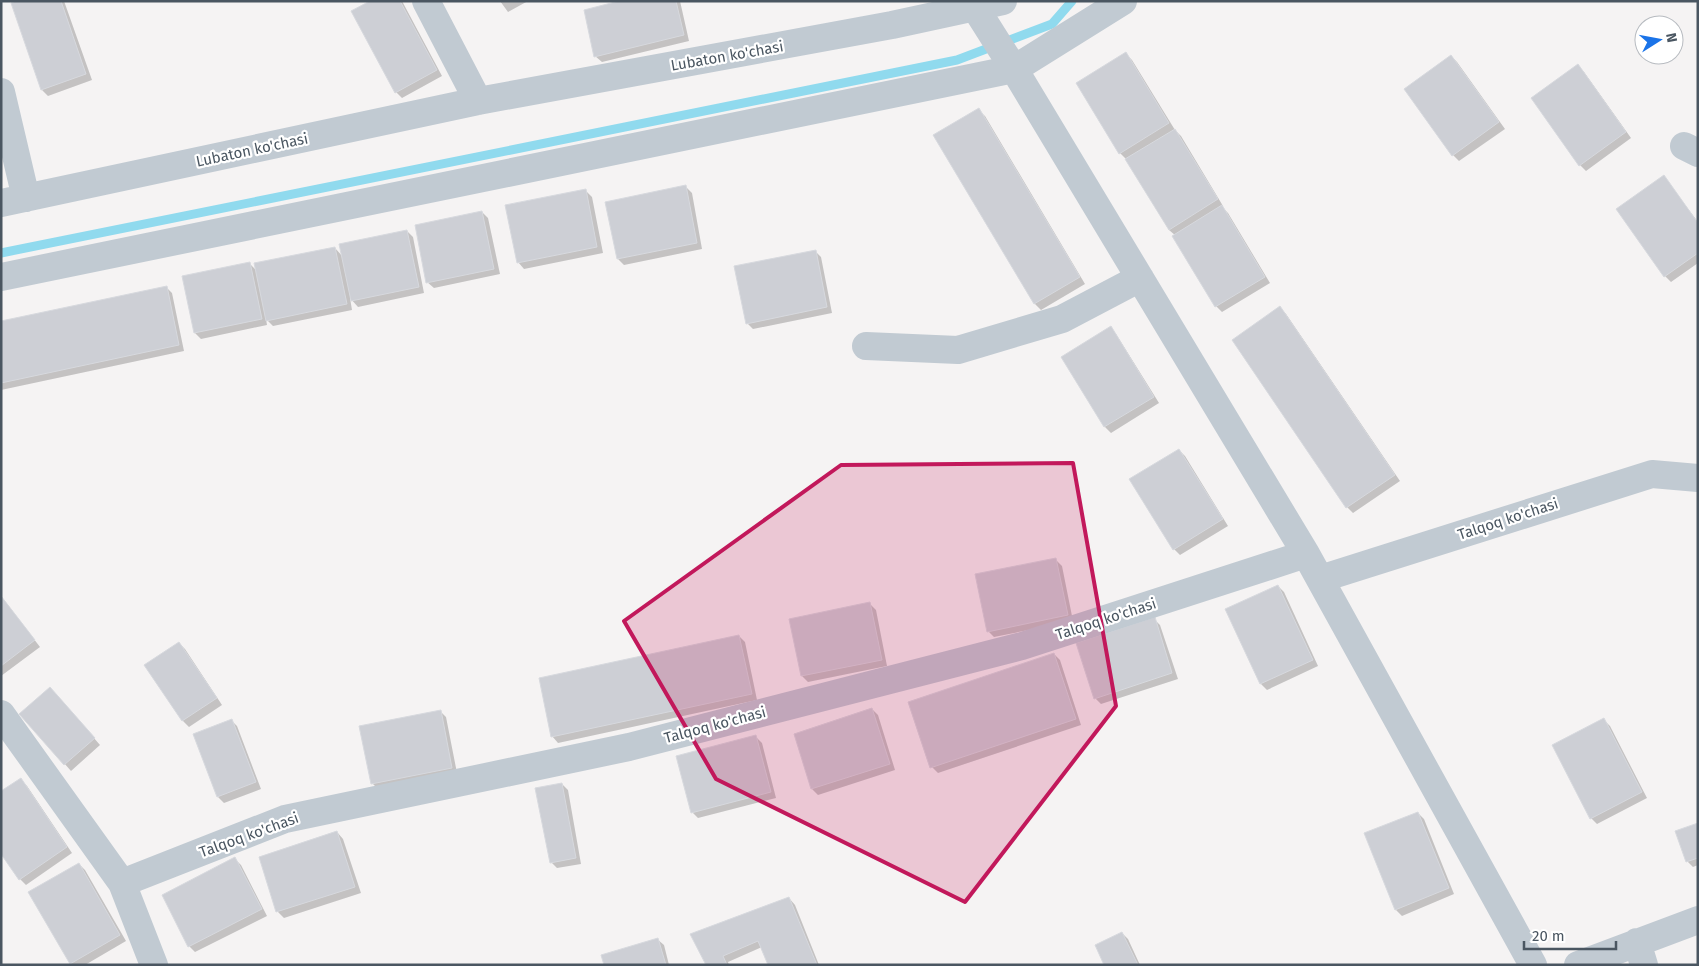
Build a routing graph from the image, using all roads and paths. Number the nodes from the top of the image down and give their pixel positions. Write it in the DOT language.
graph roads {
  1 [pos="426,1"];
  2 [pos="1003,1"];
  3 [pos="1123,1"];
  4 [pos="973,5"];
  5 [pos="1014,69"];
  6 [pos="1,92"];
  7 [pos="478,101"];
  8 [pos="14,201"];
  9 [pos="1,277"];
  10 [pos="1140,278"];
  11 [pos="866,346"];
  12 [pos="1698,478"];
  13 [pos="1306,554"];
  14 [pos="1320,579"];
  15 [pos="1,714"];
  16 [pos="122,883"];
  17 [pos="1698,920"];
  18 [pos="1640,954"];
  19 [pos="154,965"];
  20 [pos="1533,965"];
  21 [pos="1578,965"];
  1 -- 7 [label="street"];
  2 -- 4 [label="street, Lubaton ko'chasi"];
  3 -- 5 [label="street"];
  4 -- 5 [label="street"];
  4 -- 7 [label="street, Lubaton ko'chasi"];
  5 -- 9 [label="street"];
  5 -- 10 [label="street"];
  6 -- 8 [label="street, Lubaton ko'chasi"];
  7 -- 8 [label="street, Lubaton ko'chasi"];
  10 -- 11 [label="street"];
  10 -- 13 [label="street"];
  12 -- 14 [label="street, Talqoq ko'chasi"];
  13 -- 14 [label="street"];
  13 -- 16 [label="street, Talqoq ko'chasi"];
  14 -- 20 [label="street"];
  15 -- 16 [label="street"];
  16 -- 19 [label="street"];
  17 -- 18 [label="street"];
  18 -- 21 [label="street"];
}
